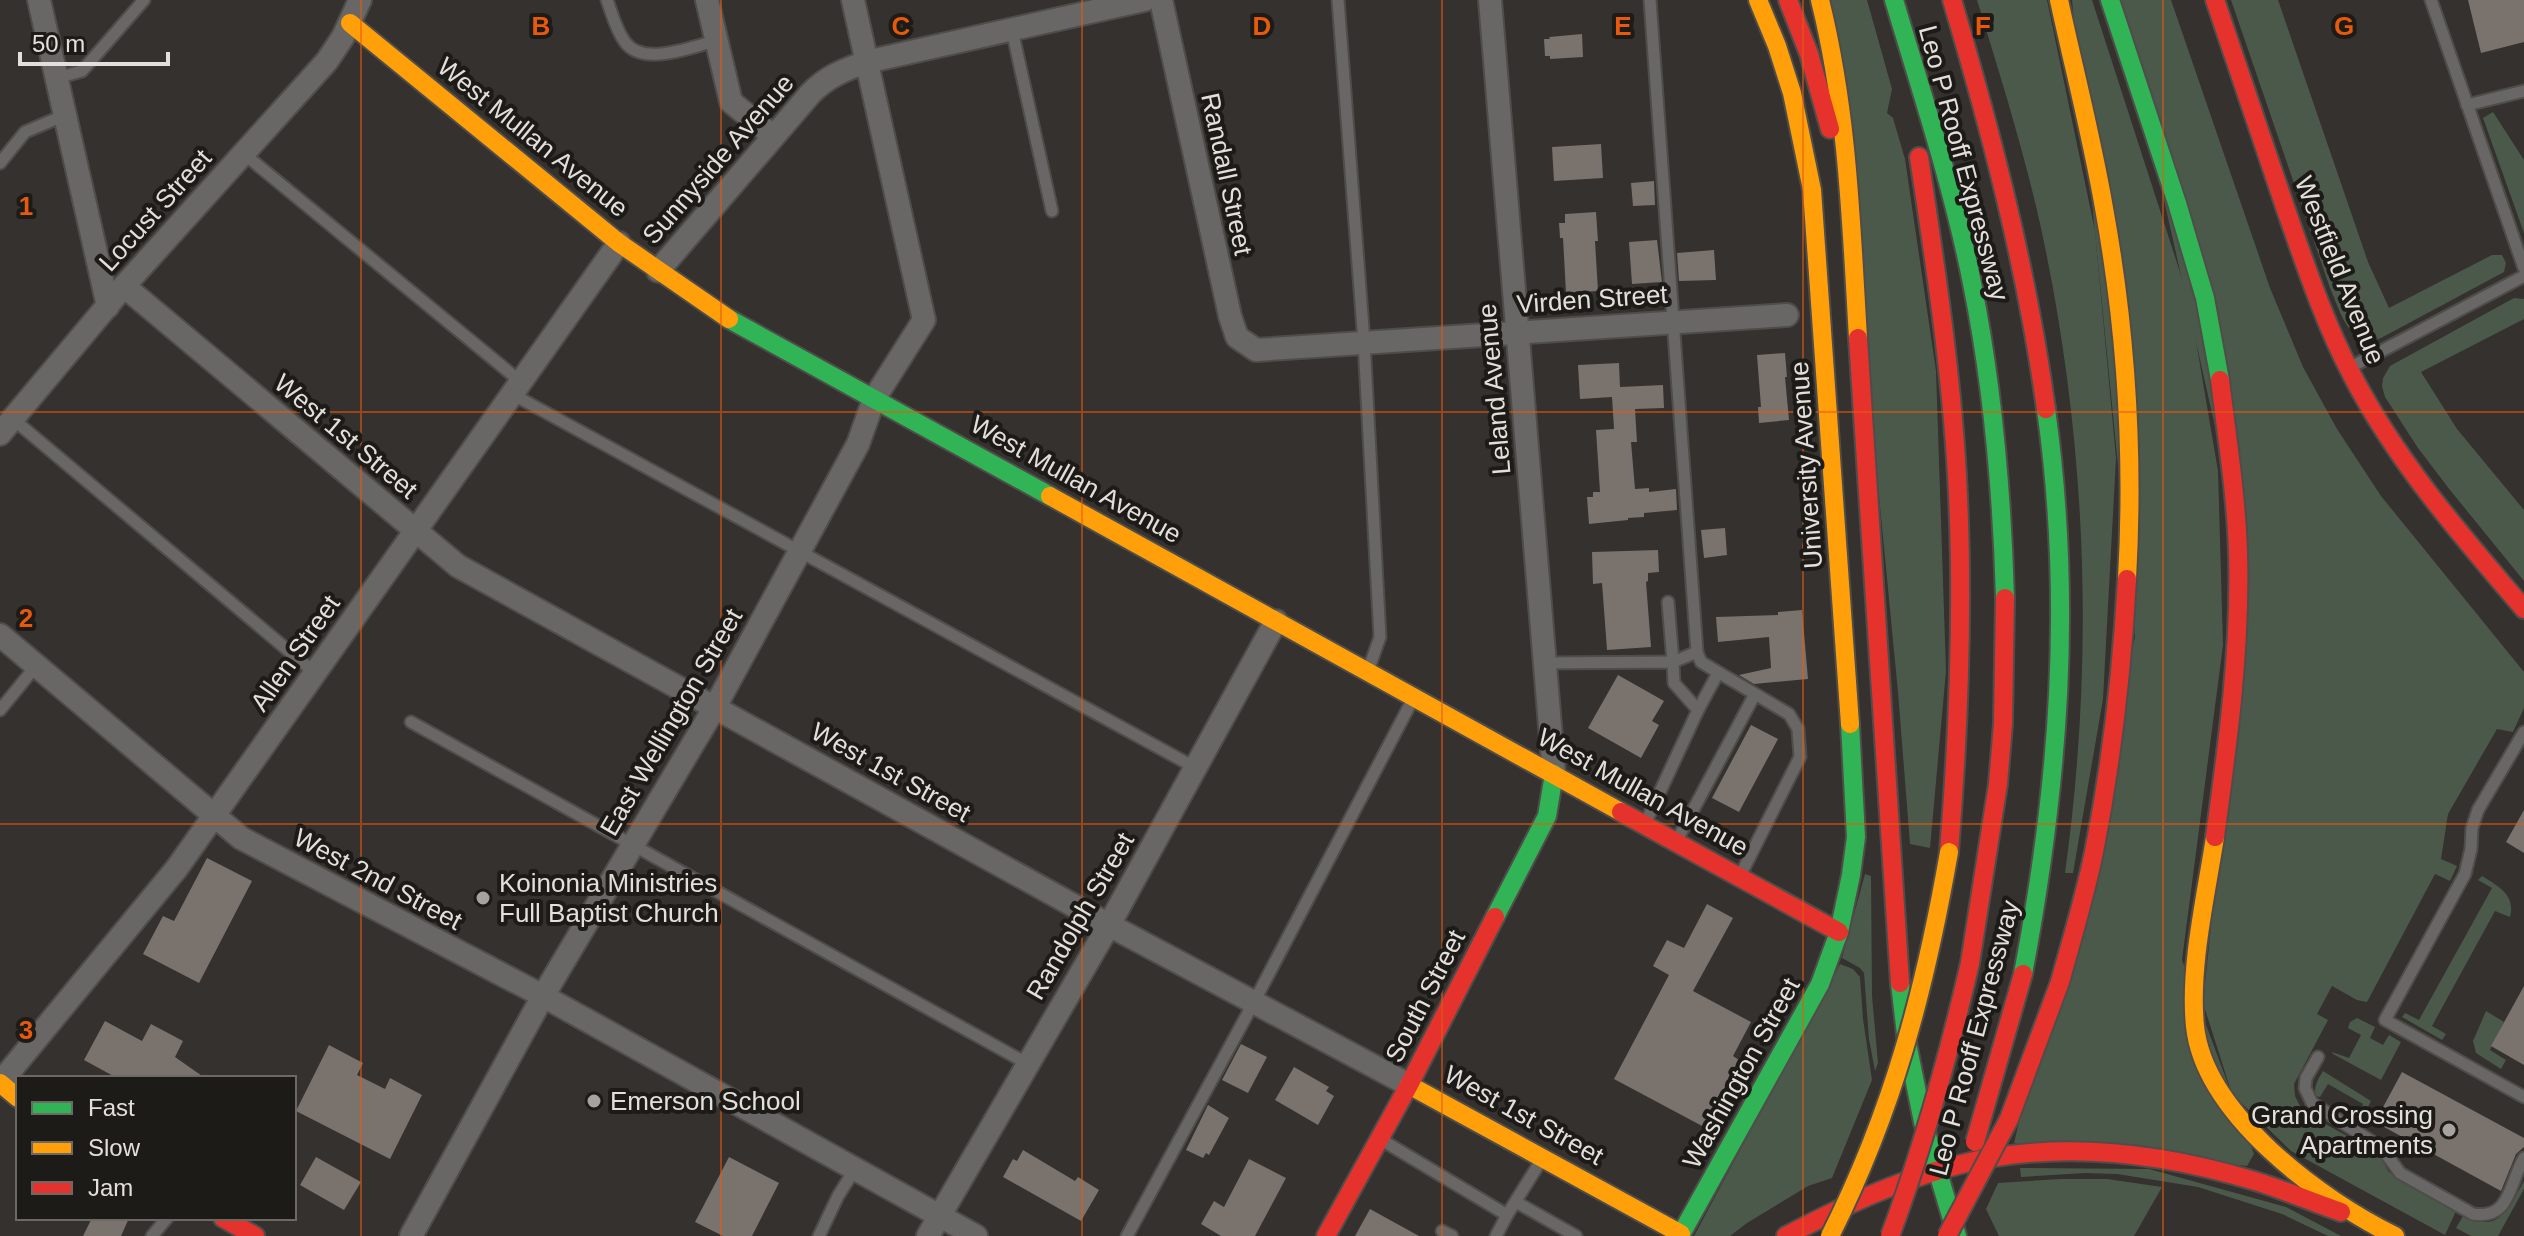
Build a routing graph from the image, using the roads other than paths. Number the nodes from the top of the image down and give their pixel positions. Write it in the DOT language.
graph roads {
  1 [pos="39,0"];
  2 [pos="144,0"];
  3 [pos="360,0"];
  4 [pos="607,0"];
  5 [pos="707,0"];
  6 [pos="853,0"];
  7 [pos="1144,0"];
  8 [pos="1161,0"];
  9 [pos="1338,0"];
  10 [pos="1490,0"];
  11 [pos="1650,0"];
  12 [pos="1758,0"];
  13 [pos="1788,0"];
  14 [pos="1820,0"];
  15 [pos="1894,0"];
  16 [pos="1952,0"];
  17 [pos="2059,0"];
  18 [pos="2110,0"];
  19 [pos="2215,0"];
  20 [pos="2431,0"];
  21 [pos="350,23"];
  22 [pos="1012,30"];
  23 [pos="1904,32"];
  24 [pos="716,41"];
  25 [pos="866,62"];
  26 [pos="57,78"];
  27 [pos="2524,91"];
  28 [pos="2467,105"];
  29 [pos="65,115"];
  30 [pos="773,136"];
  31 [pos="243,153"];
  32 [pos="0,163"];
  33 [pos="1052,211"];
  34 [pos="619,243"];
  35 [pos="2524,268"];
  36 [pos="658,271"];
  37 [pos="2524,276"];
  38 [pos="124,286"];
  39 [pos="1856,299"];
  40 [pos="108,306"];
  41 [pos="1787,315"];
  42 [pos="1673,321"];
  43 [pos="1517,331"];
  44 [pos="1364,342"];
  45 [pos="1256,350"];
  46 [pos="2349,368"];
  47 [pos="517,388"];
  48 [pos="874,399"];
  49 [pos="6,427"];
  50 [pos="415,531"];
  51 [pos="800,550"];
  52 [pos="1668,602"];
  53 [pos="2524,609"];
  54 [pos="1276,621"];
  55 [pos="0,635"];
  56 [pos="1697,652"];
  57 [pos="1673,662"];
  58 [pos="1544,663"];
  59 [pos="36,666"];
  60 [pos="1367,671"];
  61 [pos="315,673"];
  62 [pos="1718,673"];
  63 [pos="1755,694"];
  64 [pos="1414,697"];
  65 [pos="715,707"];
  66 [pos="0,710"];
  67 [pos="1698,710"];
  68 [pos="411,722"];
  69 [pos="2524,732"];
  70 [pos="1196,768"];
  71 [pos="1554,774"];
  72 [pos="214,816"];
  73 [pos="1644,824"];
  74 [pos="1676,842"];
  75 [pos="632,845"];
  76 [pos="1739,877"];
  77 [pos="1109,925"];
  78 [pos="1839,932"];
  79 [pos="543,996"];
  80 [pos="1254,1002"];
  81 [pos="2318,1057"];
  82 [pos="1028,1064"];
  83 [pos="0,1083"];
  84 [pos="1409,1085"];
  85 [pos="16,1096"];
  86 [pos="2524,1097"];
  87 [pos="1379,1139"];
  88 [pos="1543,1158"];
  89 [pos="2524,1158"];
  90 [pos="855,1169"];
  91 [pos="1937,1173"];
  92 [pos="1516,1202"];
  93 [pos="1507,1215"];
  94 [pos="940,1216"];
  95 [pos="2360,1219"];
  96 [pos="165,1220"];
  97 [pos="227,1220"];
  98 [pos="1680,1235"];
  99 [pos="152,1236"];
  100 [pos="255,1236"];
  101 [pos="411,1236"];
  102 [pos="819,1236"];
  103 [pos="928,1236"];
  104 [pos="976,1236"];
  105 [pos="1127,1236"];
  106 [pos="1326,1236"];
  107 [pos="1496,1236"];
  108 [pos="1576,1236"];
  109 [pos="1786,1236"];
  110 [pos="1830,1236"];
  111 [pos="1890,1236"];
  112 [pos="1946,1236"];
  113 [pos="1957,1236"];
  114 [pos="2395,1236"];
  1 -- 26 [label="street"];
  2 -- 26 [label="lane"];
  3 -- 21 [label="street"];
  4 -- 24 [label="lane"];
  5 -- 24 [label="street"];
  6 -- 25 [label="street, East Wellington Street"];
  7 -- 22 [label="street, Sunnyside Avenue"];
  8 -- 45 [label="street, Randall Street"];
  9 -- 44 [label="lane"];
  10 -- 43 [label="street, Leland Avenue"];
  11 -- 42 [label="lane"];
  12 -- 78 [label="main road, University Avenue"];
  13 -- 39 [label="main road"];
  14 -- 39 [label="main road"];
  15 -- 23 [label="main road, Leo P Rooff Expressway"];
  16 -- 112 [label="main road, Leo P Rooff Expressway, bridge"];
  17 -- 112 [label="main road, bridge"];
  18 -- 95 [label="main road"];
  19 -- 46 [label="main road, Westfield Avenue"];
  20 -- 28 [label="lane"];
  21 -- 31 [label="street, Locust Street"];
  21 -- 34 [label="main road, West Mullan Avenue"];
  22 -- 25 [label="street, Sunnyside Avenue"];
  22 -- 33 [label="lane"];
  23 -- 110 [label="main road, bridge"];
  23 -- 111 [label="main road, Leo P Rooff Expressway, bridge"];
  24 -- 30 [label="street"];
  25 -- 30 [label="street, Sunnyside Avenue"];
  25 -- 48 [label="street, East Wellington Street"];
  26 -- 29 [label="street"];
  27 -- 28 [label="lane"];
  28 -- 35 [label="lane"];
  29 -- 32 [label="lane"];
  29 -- 40 [label="street"];
  30 -- 36 [label="street, Sunnyside Avenue"];
  31 -- 38 [label="street, Locust Street"];
  31 -- 47 [label="lane"];
  34 -- 36 [label="main road, West Mullan Avenue"];
  34 -- 47 [label="street, Allen Street"];
  36 -- 48 [label="main road, West Mullan Avenue"];
  37 -- 46 [label="lane"];
  38 -- 40 [label="street, Locust Street"];
  38 -- 50 [label="street, West 1st Street"];
  39 -- 91 [label="main road"];
  40 -- 49 [label="street, Locust Street"];
  41 -- 42 [label="street, Virden Street"];
  42 -- 43 [label="street, Virden Street"];
  42 -- 56 [label="lane"];
  43 -- 44 [label="street, Virden Street"];
  43 -- 58 [label="street, Leland Avenue"];
  44 -- 45 [label="street, Virden Street"];
  44 -- 60 [label="lane"];
  46 -- 53 [label="main road, Westfield Avenue"];
  47 -- 50 [label="street, Allen Street"];
  47 -- 51 [label="lane"];
  48 -- 51 [label="street, East Wellington Street"];
  48 -- 54 [label="main road, West Mullan Avenue"];
  49 -- 61 [label="lane"];
  50 -- 61 [label="street, Allen Street"];
  50 -- 65 [label="street, West 1st Street"];
  51 -- 65 [label="street, East Wellington Street"];
  51 -- 70 [label="lane"];
  52 -- 57 [label="lane"];
  54 -- 60 [label="main road, West Mullan Avenue"];
  54 -- 70 [label="street, Randolph Street"];
  55 -- 59 [label="street, West 2nd Street"];
  56 -- 57 [label="lane"];
  56 -- 62 [label="lane"];
  57 -- 58 [label="lane"];
  57 -- 67 [label="lane"];
  58 -- 71 [label="street, Leland Avenue"];
  59 -- 66 [label="lane"];
  59 -- 72 [label="street, West 2nd Street"];
  60 -- 64 [label="main road, West Mullan Avenue"];
  61 -- 72 [label="street, Allen Street"];
  62 -- 63 [label="lane"];
  62 -- 67 [label="lane"];
  63 -- 74 [label="lane"];
  63 -- 76 [label="lane"];
  64 -- 71 [label="main road, West Mullan Avenue"];
  64 -- 80 [label="lane"];
  65 -- 75 [label="street, East Wellington Street"];
  65 -- 77 [label="street, West 1st Street"];
  67 -- 73 [label="lane"];
  68 -- 75 [label="lane"];
  69 -- 86 [label="lane"];
  70 -- 77 [label="street, Randolph Street"];
  71 -- 73 [label="main road, West Mullan Avenue"];
  71 -- 84 [label="main road, South Street"];
  72 -- 79 [label="street, West 2nd Street"];
  72 -- 83 [label="street, Allen Street"];
  73 -- 74 [label="main road, West Mullan Avenue"];
  74 -- 76 [label="main road, West Mullan Avenue"];
  75 -- 79 [label="street, East Wellington Street"];
  75 -- 82 [label="lane"];
  76 -- 78 [label="main road, West Mullan Avenue"];
  77 -- 80 [label="street, West 1st Street"];
  77 -- 82 [label="street, Randolph Street"];
  78 -- 98 [label="main road, Washington Street"];
  79 -- 90 [label="street, West 2nd Street"];
  79 -- 101 [label="street, East Wellington Street"];
  80 -- 84 [label="street, West 1st Street"];
  80 -- 105 [label="lane"];
  81 -- 89 [label="lane"];
  82 -- 94 [label="street, Randolph Street"];
  83 -- 85 [label="main road"];
  84 -- 87 [label="main road, South Street"];
  84 -- 88 [label="main road, West 1st Street"];
  87 -- 93 [label="lane"];
  87 -- 106 [label="main road, South Street"];
  88 -- 92 [label="lane"];
  88 -- 98 [label="main road, West 1st Street"];
  90 -- 94 [label="street, West 2nd Street"];
  90 -- 102 [label="lane"];
  91 -- 95 [label="main road"];
  91 -- 109 [label="main road"];
  91 -- 113 [label="main road"];
  92 -- 93 [label="lane"];
  92 -- 108 [label="lane"];
  93 -- 107 [label="lane"];
  94 -- 103 [label="street, Randolph Street"];
  94 -- 104 [label="street, West 2nd Street"];
  95 -- 114 [label="main road"];
  96 -- 99 [label="lane"];
  97 -- 100 [label="main road"];
}
